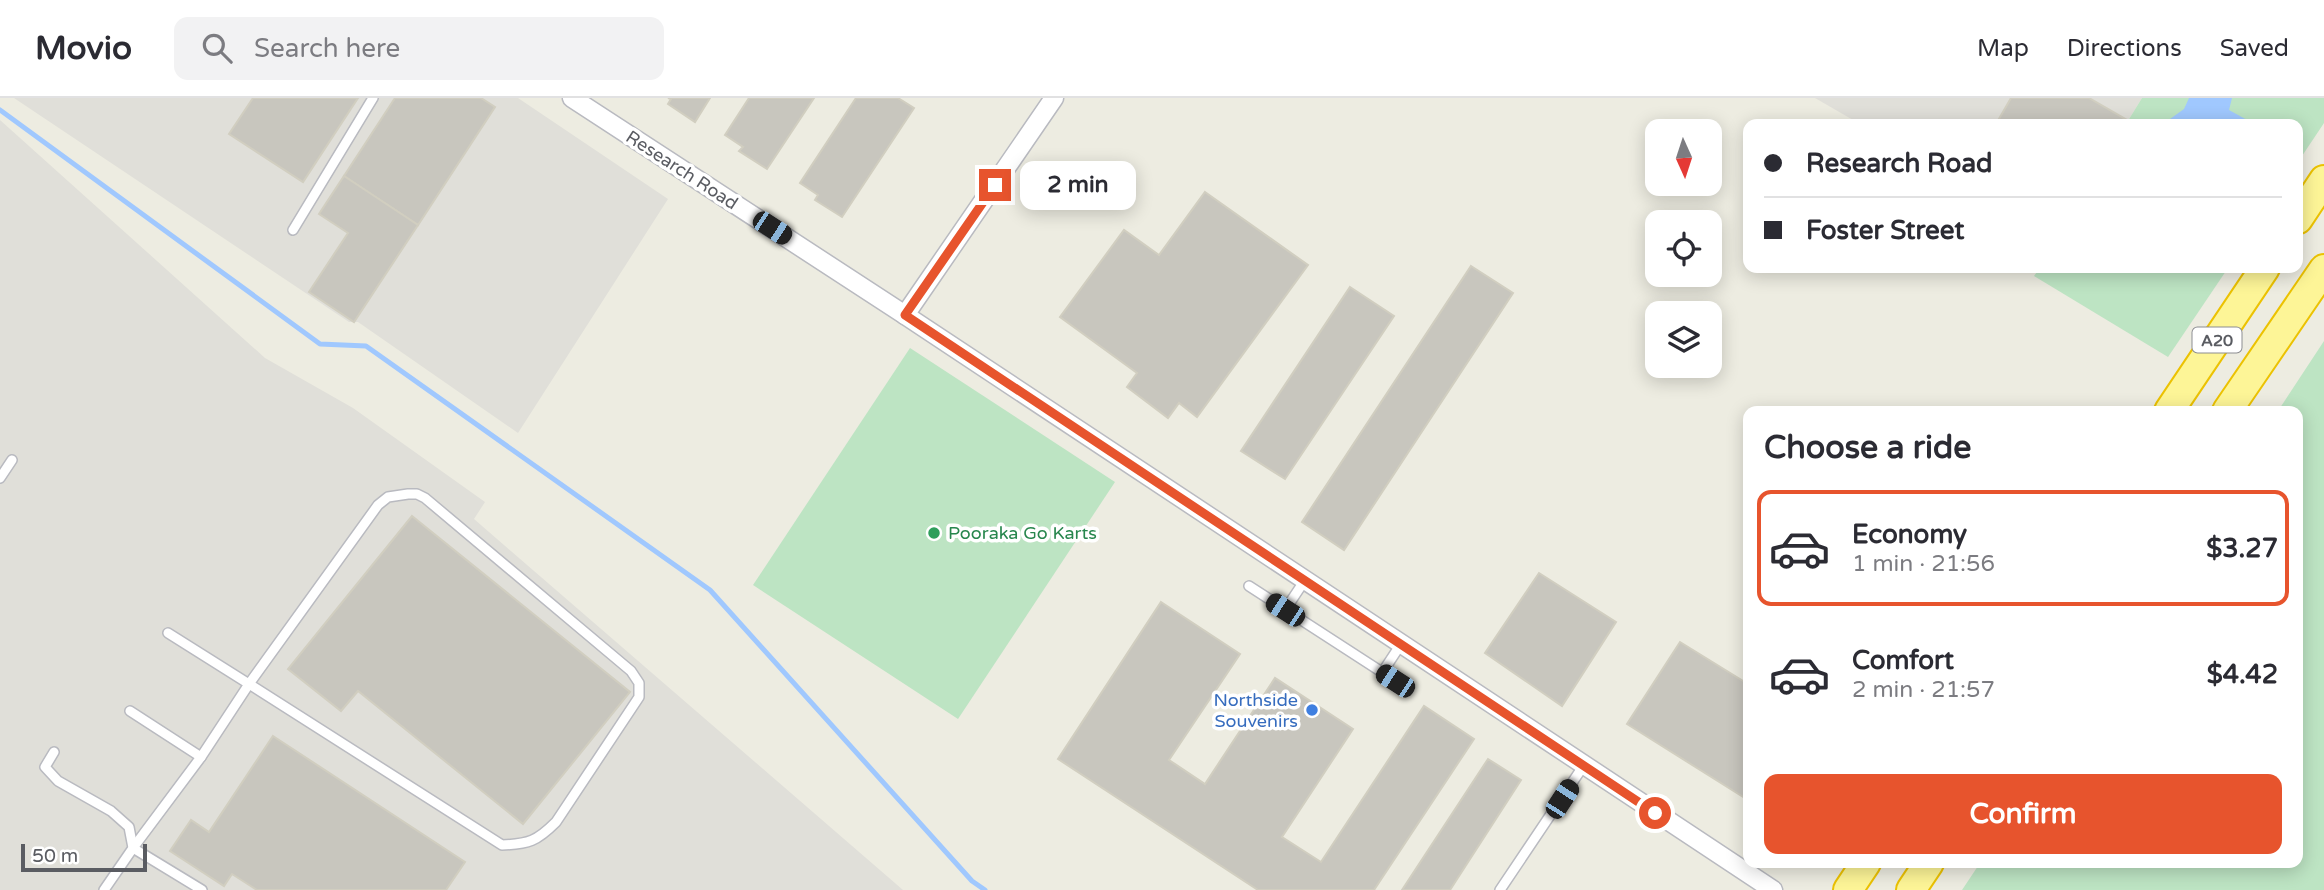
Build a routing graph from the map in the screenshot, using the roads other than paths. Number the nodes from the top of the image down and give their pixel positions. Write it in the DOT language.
graph roads {
  1 [pos="373,98"];
  2 [pos="572,98"];
  3 [pos="1054,98"];
  4 [pos="2324,180"];
  5 [pos="2303,212"];
  6 [pos="293,230"];
  7 [pos="2324,269"];
  8 [pos="2262,273"];
  9 [pos="905,315"];
  10 [pos="2172,406"];
  11 [pos="2230,406"];
  12 [pos="12,460"];
  13 [pos="0,478"];
  14 [pos="1304,580"];
  15 [pos="1249,586"];
  16 [pos="1285,610"];
  17 [pos="168,633"];
  18 [pos="1401,644"];
  19 [pos="1382,673"];
  20 [pos="249,684"];
  21 [pos="1408,689"];
  22 [pos="130,711"];
  23 [pos="54,752"];
  24 [pos="201,757"];
  25 [pos="1584,765"];
  26 [pos="132,848"];
  27 [pos="1863,868"];
  28 [pos="1926,868"];
  29 [pos="104,890"];
  30 [pos="202,890"];
  31 [pos="1500,890"];
  32 [pos="1773,890"];
  33 [pos="1848,890"];
  34 [pos="1911,890"];
  1 -- 6 [label="lane"];
  2 -- 9 [label="street, Research Road"];
  3 -- 9 [label="street"];
  4 -- 5 [label="highway"];
  7 -- 11 [label="highway, A20"];
  8 -- 10 [label="highway, A20"];
  9 -- 14 [label="street, Research Road"];
  12 -- 13 [label="lane"];
  14 -- 16 [label="lane"];
  14 -- 18 [label="street, Research Road"];
  15 -- 16 [label="lane"];
  16 -- 19 [label="lane"];
  17 -- 20 [label="lane"];
  18 -- 19 [label="lane"];
  18 -- 25 [label="street, Research Road"];
  19 -- 21 [label="lane"];
  20 -- 20 [label="lane"];
  20 -- 24 [label="lane"];
  22 -- 24 [label="lane"];
  23 -- 26 [label="lane"];
  24 -- 26 [label="lane"];
  25 -- 31 [label="lane"];
  25 -- 32 [label="street, Research Road"];
  26 -- 29 [label="lane"];
  26 -- 30 [label="lane"];
  27 -- 33 [label="highway"];
  28 -- 34 [label="highway"];
}
